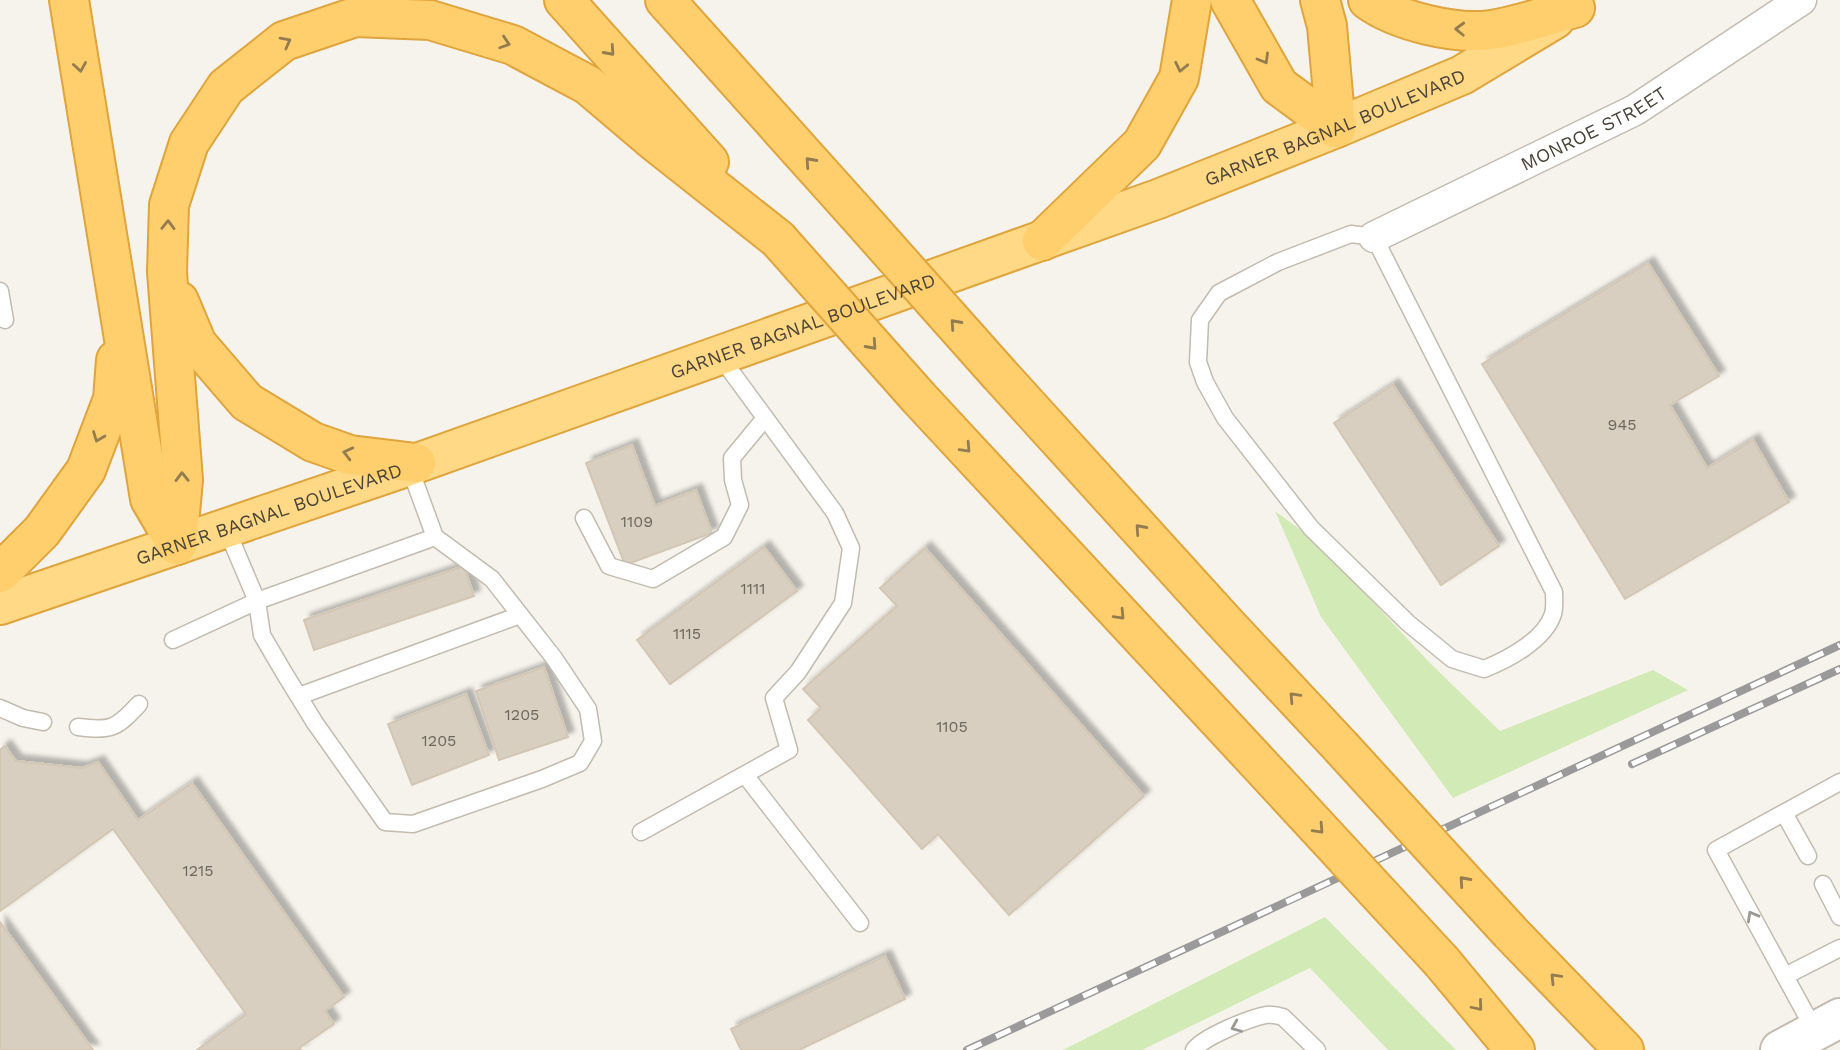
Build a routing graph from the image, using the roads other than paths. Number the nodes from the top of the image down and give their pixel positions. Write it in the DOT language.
graph roads {
  1 [pos="69,0"];
  2 [pos="564,0"];
  3 [pos="665,0"];
  4 [pos="1192,0"];
  5 [pos="1230,0"];
  6 [pos="1320,0"];
  7 [pos="1368,0"];
  8 [pos="1801,0"];
  9 [pos="1580,4"];
  10 [pos="1336,128"];
  11 [pos="1374,237"];
  12 [pos="778,239"];
  13 [pos="1042,241"];
  14 [pos="167,272"];
  15 [pos="0,291"];
  16 [pos="5,320"];
  17 [pos="120,323"];
  18 [pos="719,355"];
  19 [pos="765,418"];
  20 [pos="412,464"];
  21 [pos="584,519"];
  22 [pos="226,528"];
  23 [pos="435,537"];
  24 [pos="177,545"];
  25 [pos="0,573"];
  26 [pos="257,601"];
  27 [pos="0,605"];
  28 [pos="520,615"];
  29 [pos="173,640"];
  30 [pos="299,696"];
  31 [pos="139,704"];
  32 [pos="0,708"];
  33 [pos="43,722"];
  34 [pos="78,727"];
  35 [pos="745,775"];
  36 [pos="1840,782"];
  37 [pos="1784,813"];
  38 [pos="641,832"];
  39 [pos="1808,856"];
  40 [pos="1823,884"];
  41 [pos="1840,917"];
  42 [pos="860,923"];
  43 [pos="1840,948"];
  44 [pos="1785,976"];
  45 [pos="1828,1025"];
  46 [pos="1612,1037"];
  47 [pos="1194,1050"];
  48 [pos="1317,1050"];
  49 [pos="1515,1050"];
  50 [pos="1780,1050"];
  1 -- 17 [label="highway, one-way"];
  2 -- 12 [label="highway, one-way"];
  46 -- 3 [label="highway, one-way, bridge"];
  4 -- 13 [label="highway, one-way"];
  5 -- 10 [label="highway, one-way"];
  6 -- 10 [label="highway"];
  9 -- 7 [label="highway, one-way"];
  8 -- 11 [label="street, MONROE STREET"];
  9 -- 10 [label="highway, GARNER BAGNAL BOULEVARD"];
  10 -- 13 [label="highway, GARNER BAGNAL BOULEVARD"];
  11 -- 11 [label="lane"];
  14 -- 12 [label="highway, one-way"];
  12 -- 49 [label="highway, one-way, bridge"];
  13 -- 18 [label="highway, GARNER BAGNAL BOULEVARD"];
  20 -- 14 [label="highway, one-way"];
  24 -- 14 [label="highway, one-way"];
  15 -- 16 [label="lane"];
  17 -- 24 [label="highway"];
  17 -- 25 [label="highway, one-way"];
  18 -- 19 [label="lane"];
  18 -- 20 [label="highway, GARNER BAGNAL BOULEVARD"];
  19 -- 21 [label="lane"];
  19 -- 35 [label="lane"];
  20 -- 22 [label="highway, GARNER BAGNAL BOULEVARD"];
  20 -- 23 [label="lane"];
  22 -- 24 [label="highway, GARNER BAGNAL BOULEVARD"];
  22 -- 26 [label="lane"];
  23 -- 26 [label="lane"];
  23 -- 28 [label="lane"];
  24 -- 27 [label="highway, GARNER BAGNAL BOULEVARD"];
  26 -- 29 [label="lane"];
  26 -- 30 [label="lane"];
  28 -- 30 [label="lane"];
  28 -- 30 [label="lane"];
  31 -- 34 [label="lane"];
  32 -- 33 [label="lane"];
  35 -- 38 [label="lane"];
  35 -- 42 [label="lane"];
  36 -- 37 [label="lane"];
  37 -- 39 [label="lane"];
  44 -- 37 [label="lane, one-way"];
  40 -- 41 [label="lane"];
  43 -- 44 [label="lane"];
  44 -- 45 [label="lane"];
  45 -- 50 [label="street"];
  48 -- 47 [label="lane, one-way"];
}
